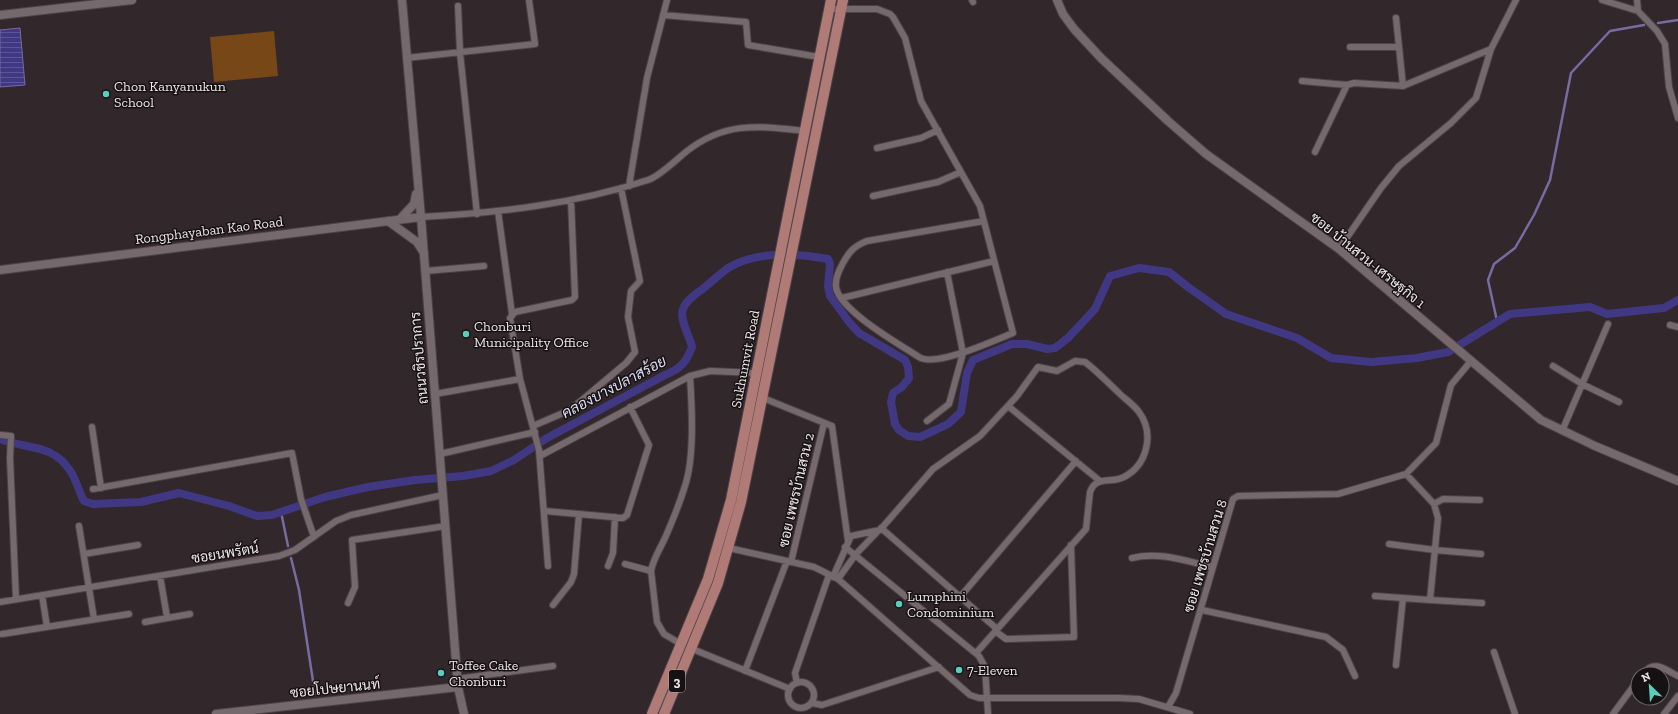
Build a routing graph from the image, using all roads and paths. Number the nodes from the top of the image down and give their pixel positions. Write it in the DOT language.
graph roads {
  1 [pos="132,0"];
  2 [pos="402,0"];
  3 [pos="528,0"];
  4 [pos="667,0"];
  5 [pos="1057,0"];
  6 [pos="1602,0"];
  7 [pos="1637,0"];
  8 [pos="1514,2"];
  9 [pos="830,5"];
  10 [pos="842,5"];
  11 [pos="458,6"];
  12 [pos="1638,11"];
  13 [pos="0,15"];
  14 [pos="663,15"];
  15 [pos="1396,18"];
  16 [pos="1399,47"];
  17 [pos="1350,48"];
  18 [pos="1491,49"];
  19 [pos="460,53"];
  20 [pos="820,57"];
  21 [pos="406,58"];
  22 [pos="1302,81"];
  23 [pos="1347,85"];
  24 [pos="1403,86"];
  25 [pos="1678,118"];
  26 [pos="938,130"];
  27 [pos="805,131"];
  28 [pos="876,148"];
  29 [pos="1315,152"];
  30 [pos="961,172"];
  31 [pos="418,184"];
  32 [pos="629,186"];
  33 [pos="621,188"];
  34 [pos="873,196"];
  35 [pos="570,200"];
  36 [pos="498,211"];
  37 [pos="477,214"];
  38 [pos="421,217"];
  39 [pos="400,220"];
  40 [pos="388,221"];
  41 [pos="984,221"];
  42 [pos="1339,249"];
  43 [pos="424,254"];
  44 [pos="994,261"];
  45 [pos="484,266"];
  46 [pos="0,270"];
  47 [pos="425,271"];
  48 [pos="947,272"];
  49 [pos="842,298"];
  50 [pos="512,314"];
  51 [pos="767,322"];
  52 [pos="1608,324"];
  53 [pos="778,325"];
  54 [pos="1670,325"];
  55 [pos="1678,327"];
  56 [pos="963,353"];
  57 [pos="1470,361"];
  58 [pos="1553,366"];
  59 [pos="757,373"];
  60 [pos="690,376"];
  61 [pos="520,379"];
  62 [pos="1582,384"];
  63 [pos="435,394"];
  64 [pos="763,398"];
  65 [pos="1619,402"];
  66 [pos="1008,406"];
  67 [pos="630,407"];
  68 [pos="927,421"];
  69 [pos="824,423"];
  70 [pos="92,427"];
  71 [pos="1562,431"];
  72 [pos="535,432"];
  73 [pos="1,435"];
  74 [pos="539,453"];
  75 [pos="440,454"];
  76 [pos="1076,461"];
  77 [pos="1406,474"];
  78 [pos="1100,481"];
  79 [pos="1678,481"];
  80 [pos="101,488"];
  81 [pos="93,489"];
  82 [pos="443,495"];
  83 [pos="1480,500"];
  84 [pos="1434,504"];
  85 [pos="545,511"];
  86 [pos="579,514"];
  87 [pos="615,517"];
  88 [pos="79,526"];
  89 [pos="446,526"];
  90 [pos="879,529"];
  91 [pos="314,537"];
  92 [pos="847,544"];
  93 [pos="1389,544"];
  94 [pos="138,545"];
  95 [pos="1071,545"];
  96 [pos="729,548"];
  97 [pos="1435,550"];
  98 [pos="84,554"];
  99 [pos="856,554"];
  100 [pos="1481,554"];
  101 [pos="1132,558"];
  102 [pos="789,562"];
  103 [pos="625,564"];
  104 [pos="548,566"];
  105 [pos="608,566"];
  106 [pos="1212,567"];
  107 [pos="651,571"];
  108 [pos="160,576"];
  109 [pos="833,577"];
  110 [pos="89,588"];
  111 [pos="42,595"];
  112 [pos="1375,596"];
  113 [pos="960,597"];
  114 [pos="1403,598"];
  115 [pos="16,599"];
  116 [pos="1430,600"];
  117 [pos="0,602"];
  118 [pos="1482,603"];
  119 [pos="348,604"];
  120 [pos="552,605"];
  121 [pos="1202,610"];
  122 [pos="129,614"];
  123 [pos="190,614"];
  124 [pos="167,617"];
  125 [pos="94,619"];
  126 [pos="145,622"];
  127 [pos="47,627"];
  128 [pos="996,630"];
  129 [pos="2,634"];
  130 [pos="679,648"];
  131 [pos="690,648"];
  132 [pos="1494,652"];
  133 [pos="976,653"];
  134 [pos="1396,665"];
  135 [pos="553,666"];
  136 [pos="939,667"];
  137 [pos="745,671"];
  138 [pos="1355,676"];
  139 [pos="457,683"];
  140 [pos="797,683"];
  141 [pos="790,689"];
  142 [pos="1630,691"];
  143 [pos="1678,696"];
  144 [pos="988,698"];
  145 [pos="812,703"];
  146 [pos="1168,707"];
  147 [pos="216,714"];
  148 [pos="464,714"];
  149 [pos="652,714"];
  150 [pos="664,714"];
  151 [pos="988,714"];
  152 [pos="1190,714"];
  153 [pos="1515,714"];
  154 [pos="1613,714"];
  155 [pos="1664,714"];
  1 -- 13 [label="street"];
  2 -- 21 [label="street, ถนนวชิรปราการ"];
  3 -- 19 [label="street"];
  4 -- 14 [label="street"];
  5 -- 42 [label="street, ซอย บ้านสวน-เศรษฐกิจ 1"];
  6 -- 12 [label="street"];
  7 -- 12 [label="street"];
  8 -- 18 [label="street"];
  9 -- 10 [label="street"];
  9 -- 20 [label="main road, Sukhumvit Road"];
  10 -- 26 [label="street"];
  10 -- 53 [label="main road, Sukhumvit Road"];
  11 -- 19 [label="street"];
  12 -- 25 [label="street"];
  14 -- 20 [label="street"];
  14 -- 32 [label="street"];
  15 -- 16 [label="street"];
  16 -- 17 [label="street"];
  16 -- 24 [label="street"];
  18 -- 24 [label="street"];
  18 -- 42 [label="street"];
  19 -- 21 [label="street"];
  19 -- 37 [label="street"];
  20 -- 27 [label="main road, Sukhumvit Road"];
  21 -- 31 [label="street, ถนนวชิรปราการ"];
  22 -- 23 [label="street"];
  23 -- 24 [label="street"];
  23 -- 29 [label="street"];
  26 -- 28 [label="street"];
  26 -- 30 [label="street"];
  27 -- 32 [label="street"];
  27 -- 51 [label="main road, Sukhumvit Road"];
  30 -- 34 [label="street"];
  30 -- 41 [label="street"];
  31 -- 38 [label="street, ถนนวชิรปราการ"];
  31 -- 39 [label="street"];
  32 -- 33 [label="street"];
  33 -- 35 [label="street"];
  33 -- 72 [label="street"];
  35 -- 36 [label="street"];
  35 -- 50 [label="street"];
  36 -- 37 [label="street"];
  36 -- 50 [label="street"];
  37 -- 38 [label="street"];
  38 -- 39 [label="street, Rongphayaban Kao Road"];
  38 -- 43 [label="street, ถนนวชิรปราการ"];
  39 -- 40 [label="street, Rongphayaban Kao Road"];
  40 -- 43 [label="street"];
  40 -- 46 [label="street, Rongphayaban Kao Road"];
  41 -- 44 [label="street"];
  41 -- 49 [label="street"];
  42 -- 57 [label="street, ซอย บ้านสวน-เศรษฐกิจ 1"];
  43 -- 47 [label="street, ถนนวชิรปราการ"];
  44 -- 48 [label="street"];
  44 -- 56 [label="street"];
  45 -- 47 [label="street"];
  47 -- 63 [label="street, ถนนวชิรปราการ"];
  48 -- 49 [label="street"];
  48 -- 56 [label="street"];
  49 -- 56 [label="street"];
  50 -- 61 [label="street"];
  51 -- 53 [label="main road"];
  51 -- 59 [label="main road, Sukhumvit Road"];
  52 -- 62 [label="street"];
  53 -- 64 [label="main road, Sukhumvit Road"];
  54 -- 55 [label="street"];
  56 -- 68 [label="street"];
  57 -- 71 [label="street, ซอย บ้านสวน-เศรษฐกิจ 1"];
  57 -- 77 [label="street, ซอย เพชรบ้านสวน 8"];
  58 -- 62 [label="street"];
  59 -- 60 [label="street"];
  59 -- 130 [label="main road, Sukhumvit Road"];
  60 -- 67 [label="street"];
  60 -- 107 [label="street"];
  61 -- 63 [label="street"];
  61 -- 72 [label="street"];
  62 -- 65 [label="street"];
  62 -- 71 [label="street"];
  63 -- 75 [label="street, ถนนวชิรปราการ"];
  64 -- 69 [label="street"];
  64 -- 96 [label="main road, Sukhumvit Road"];
  66 -- 76 [label="street"];
  66 -- 78 [label="street"];
  66 -- 90 [label="street"];
  67 -- 74 [label="street"];
  67 -- 87 [label="street"];
  69 -- 92 [label="street"];
  69 -- 102 [label="street, ซอย เพชรบ้านสวน 2"];
  70 -- 80 [label="street"];
  71 -- 79 [label="street, ซอย บ้านสวน-เศรษฐกิจ 1"];
  72 -- 74 [label="street"];
  72 -- 75 [label="street"];
  73 -- 115 [label="street"];
  74 -- 85 [label="street"];
  75 -- 82 [label="street, ถนนวชิรปราการ"];
  76 -- 78 [label="street"];
  76 -- 113 [label="street"];
  77 -- 84 [label="street"];
  77 -- 106 [label="street, ซอย เพชรบ้านสวน 8"];
  78 -- 95 [label="street"];
  80 -- 81 [label="street"];
  80 -- 91 [label="street"];
  82 -- 89 [label="street, ถนนวชิรปราการ"];
  82 -- 91 [label="street, ซอยนพรัตน์"];
  83 -- 84 [label="street"];
  84 -- 97 [label="street"];
  85 -- 86 [label="street"];
  85 -- 104 [label="street"];
  86 -- 87 [label="street"];
  86 -- 120 [label="street"];
  87 -- 105 [label="street"];
  88 -- 98 [label="street"];
  89 -- 119 [label="street"];
  89 -- 139 [label="street, ถนนวชิรปราการ"];
  90 -- 92 [label="street"];
  90 -- 99 [label="street"];
  90 -- 113 [label="street"];
  91 -- 108 [label="street, ซอยนพรัตน์"];
  92 -- 99 [label="street"];
  92 -- 109 [label="street"];
  93 -- 97 [label="street"];
  94 -- 98 [label="street"];
  95 -- 128 [label="street"];
  95 -- 128 [label="street"];
  96 -- 102 [label="street"];
  96 -- 131 [label="main road, Sukhumvit Road"];
  97 -- 100 [label="street"];
  97 -- 116 [label="street"];
  98 -- 110 [label="street"];
  99 -- 109 [label="street"];
  99 -- 133 [label="street"];
  101 -- 106 [label="street"];
  102 -- 109 [label="street"];
  102 -- 137 [label="street, ซอย เพชรบ้านสวน 2"];
  103 -- 107 [label="street"];
  106 -- 121 [label="street, ซอย เพชรบ้านสวน 8"];
  107 -- 130 [label="street"];
  108 -- 110 [label="street, ซอยนพรัตน์"];
  108 -- 124 [label="street"];
  109 -- 136 [label="street"];
  109 -- 140 [label="street"];
  110 -- 111 [label="street, ซอยนพรัตน์"];
  110 -- 125 [label="street"];
  111 -- 115 [label="street, ซอยนพรัตน์"];
  111 -- 127 [label="street"];
  112 -- 114 [label="street"];
  113 -- 128 [label="street"];
  114 -- 116 [label="street"];
  114 -- 134 [label="street"];
  115 -- 117 [label="street, ซอยนพรัตน์"];
  116 -- 118 [label="street"];
  121 -- 138 [label="street"];
  121 -- 146 [label="street, ซอย เพชรบ้านสวน 8"];
  122 -- 125 [label="street"];
  123 -- 124 [label="street"];
  124 -- 126 [label="street"];
  125 -- 127 [label="street"];
  127 -- 129 [label="street"];
  128 -- 133 [label="street"];
  130 -- 149 [label="main road, Sukhumvit Road / 3"];
  131 -- 137 [label="street"];
  131 -- 150 [label="main road, Sukhumvit Road / 3"];
  132 -- 153 [label="street"];
  133 -- 144 [label="street"];
  135 -- 139 [label="street"];
  136 -- 144 [label="street"];
  136 -- 145 [label="street"];
  137 -- 141 [label="street"];
  139 -- 147 [label="street, ซอยโปษยานนท์"];
  139 -- 148 [label="street, ถนนวชิรปราการ"];
  140 -- 141 [label="street"];
  140 -- 145 [label="street"];
  141 -- 145 [label="street"];
  142 -- 154 [label="street"];
  143 -- 155 [label="street"];
  144 -- 146 [label="street"];
  144 -- 151 [label="street"];
  146 -- 152 [label="street"];
}
